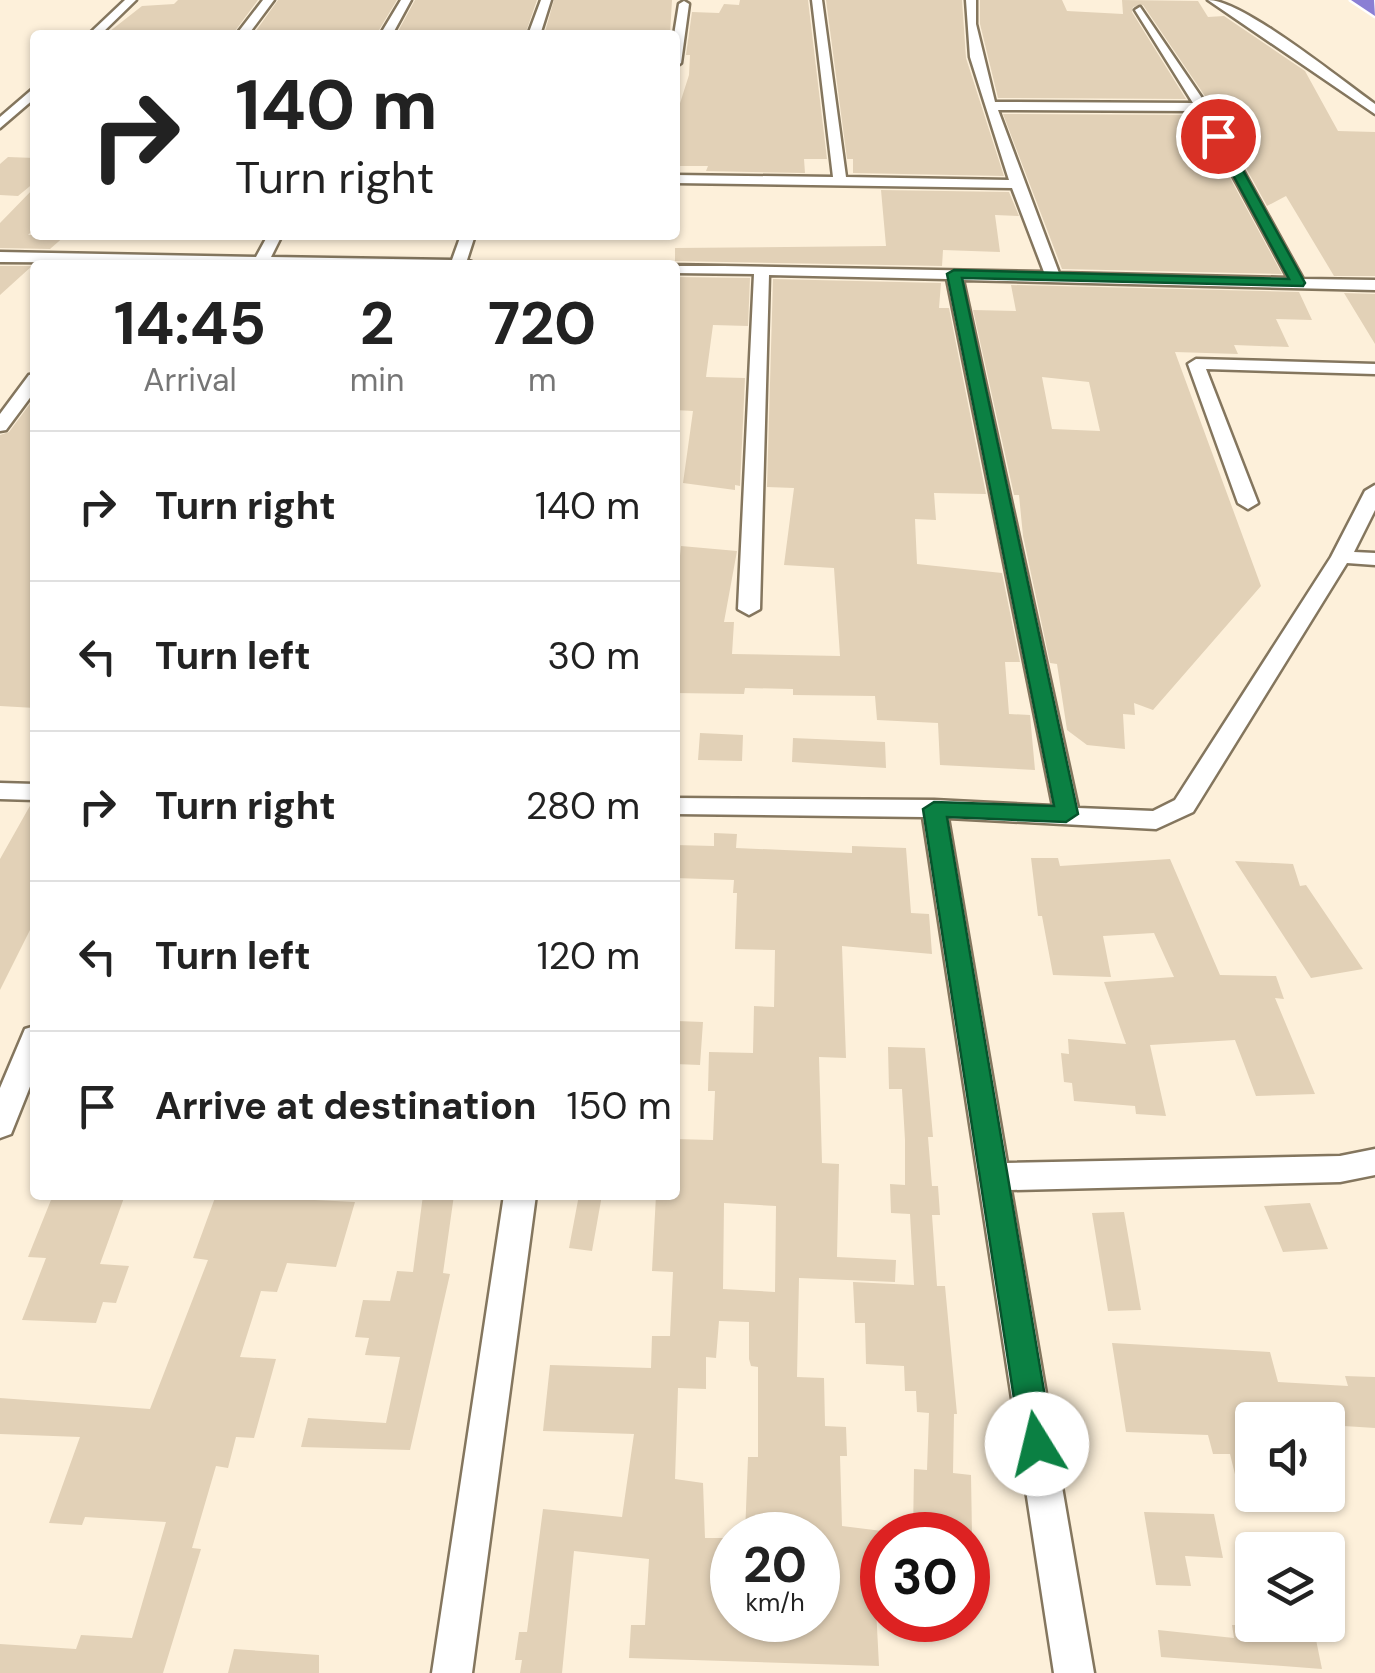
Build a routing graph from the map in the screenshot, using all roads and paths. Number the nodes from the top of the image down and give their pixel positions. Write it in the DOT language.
graph roads {
  1 [pos="130,0"];
  2 [pos="269,0"];
  3 [pos="406,0"];
  4 [pos="546,0"];
  5 [pos="818,0"];
  6 [pos="971,0"];
  7 [pos="1213,0"];
  8 [pos="1361,0"];
  9 [pos="684,4"];
  10 [pos="1140,10"];
  11 [pos="1375,10"];
  12 [pos="99,30"];
  13 [pos="246,30"];
  14 [pos="389,30"];
  15 [pos="536,30"];
  16 [pos="680,30"];
  17 [pos="30,95"];
  18 [pos="993,106"];
  19 [pos="1202,107"];
  20 [pos="1375,110"];
  21 [pos="0,124"];
  22 [pos="680,179"];
  23 [pos="840,180"];
  24 [pos="1018,184"];
  25 [pos="0,257"];
  26 [pos="111,260"];
  27 [pos="680,268"];
  28 [pos="762,270"];
  29 [pos="954,274"];
  30 [pos="1053,277"];
  31 [pos="1298,283"];
  32 [pos="1375,285"];
  33 [pos="1375,369"];
  34 [pos="30,385"];
  35 [pos="0,426"];
  36 [pos="1375,491"];
  37 [pos="1248,504"];
  38 [pos="1341,557"];
  39 [pos="1375,559"];
  40 [pos="748,609"];
  41 [pos="0,791"];
  42 [pos="30,792"];
  43 [pos="680,806"];
  44 [pos="934,809"];
  45 [pos="1066,814"];
  46 [pos="30,1050"];
  47 [pos="0,1125"];
  48 [pos="1375,1162"];
  49 [pos="994,1178"];
  50 [pos="519,1200"];
  51 [pos="452,1673"];
  52 [pos="1074,1673"];
  1 -- 12 [label="street"];
  2 -- 13 [label="street"];
  3 -- 14 [label="street"];
  4 -- 15 [label="street"];
  5 -- 23 [label="street"];
  6 -- 18 [label="street"];
  7 -- 20 [label="street"];
  8 -- 11 [label="highway"];
  9 -- 16 [label="street"];
  10 -- 19 [label="street"];
  17 -- 21 [label="street"];
  18 -- 19 [label="street"];
  18 -- 24 [label="street"];
  19 -- 31 [label="street"];
  22 -- 23 [label="street"];
  23 -- 24 [label="street"];
  24 -- 30 [label="street"];
  25 -- 26 [label="street"];
  27 -- 28 [label="street"];
  28 -- 29 [label="street"];
  28 -- 40 [label="street"];
  29 -- 30 [label="street"];
  29 -- 45 [label="street"];
  30 -- 31 [label="street"];
  31 -- 32 [label="street"];
  33 -- 37 [label="street"];
  34 -- 35 [label="street"];
  36 -- 38 [label="street"];
  38 -- 39 [label="street"];
  38 -- 45 [label="street"];
  41 -- 42 [label="street"];
  43 -- 44 [label="street"];
  44 -- 45 [label="street"];
  44 -- 49 [label="street"];
  46 -- 47 [label="street"];
  48 -- 49 [label="street"];
  49 -- 52 [label="street"];
  50 -- 51 [label="street"];
}
